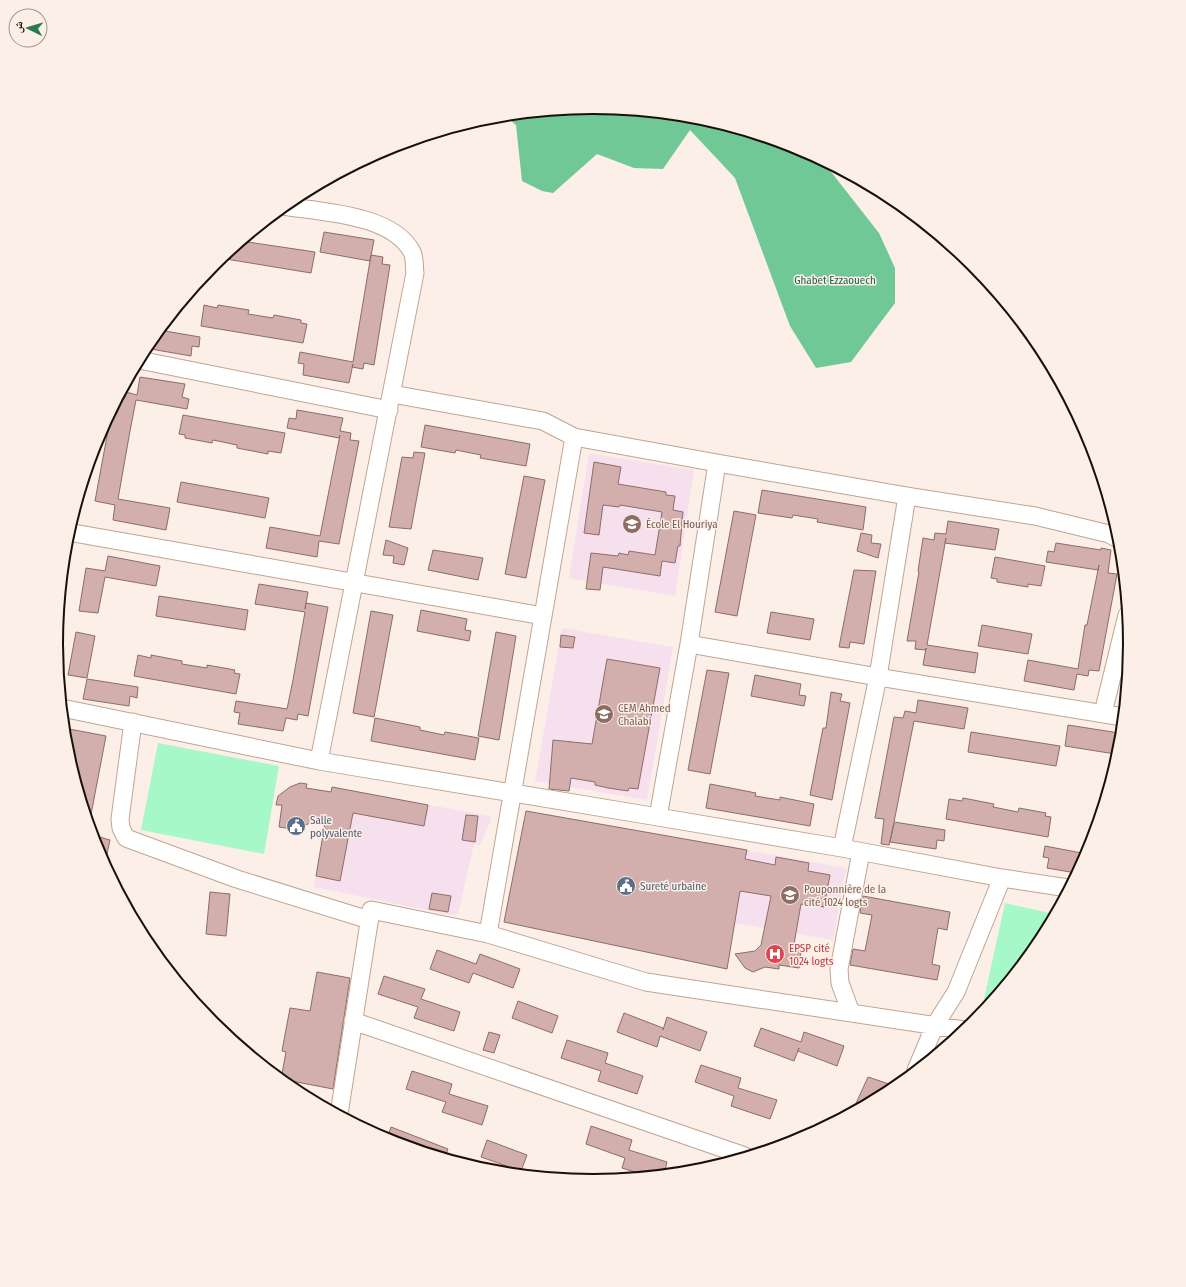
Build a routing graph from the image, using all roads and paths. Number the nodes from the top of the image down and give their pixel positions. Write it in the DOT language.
graph roads {
  1 [pos="292,208"];
  2 [pos="145,361"];
  3 [pos="390,402"];
  4 [pos="574,437"];
  5 [pos="717,463"];
  6 [pos="907,496"];
  7 [pos="75,533"];
  8 [pos="1112,536"];
  9 [pos="355,583"];
  10 [pos="543,616"];
  11 [pos="1123,633"];
  12 [pos="689,644"];
  13 [pos="878,677"];
  14 [pos="68,709"];
  15 [pos="1103,713"];
  16 [pos="1118,716"];
  17 [pos="133,722"];
  18 [pos="319,761"];
  19 [pos="512,794"];
  20 [pos="658,817"];
  21 [pos="842,848"];
  22 [pos="861,852"];
  23 [pos="1002,878"];
  24 [pos="1063,887"];
  25 [pos="369,920"];
  26 [pos="488,934"];
  27 [pos="851,1013"];
  28 [pos="353,1021"];
  29 [pos="935,1025"];
  30 [pos="956,1029"];
  31 [pos="920,1061"];
  32 [pos="340,1108"];
  33 [pos="736,1153"];
  1 -- 3 [label="street"];
  2 -- 3 [label="street"];
  3 -- 4 [label="street"];
  3 -- 9 [label="street"];
  4 -- 5 [label="street"];
  4 -- 10 [label="street"];
  5 -- 6 [label="street"];
  5 -- 12 [label="street"];
  6 -- 8 [label="street"];
  6 -- 13 [label="street"];
  7 -- 9 [label="street"];
  9 -- 10 [label="street"];
  9 -- 18 [label="street"];
  10 -- 19 [label="street"];
  11 -- 15 [label="street"];
  12 -- 13 [label="street"];
  12 -- 20 [label="street"];
  13 -- 15 [label="street"];
  13 -- 21 [label="street"];
  14 -- 17 [label="street"];
  15 -- 16 [label="street"];
  17 -- 18 [label="street"];
  17 -- 25 [label="street"];
  18 -- 19 [label="street"];
  19 -- 20 [label="street"];
  19 -- 26 [label="street"];
  20 -- 21 [label="street"];
  21 -- 22 [label="street"];
  22 -- 23 [label="street"];
  22 -- 27 [label="street"];
  23 -- 24 [label="street"];
  23 -- 29 [label="street"];
  25 -- 26 [label="street"];
  25 -- 28 [label="street"];
  26 -- 27 [label="street"];
  27 -- 29 [label="street"];
  28 -- 32 [label="street"];
  28 -- 33 [label="street"];
  29 -- 30 [label="street"];
  29 -- 31 [label="street"];
}
